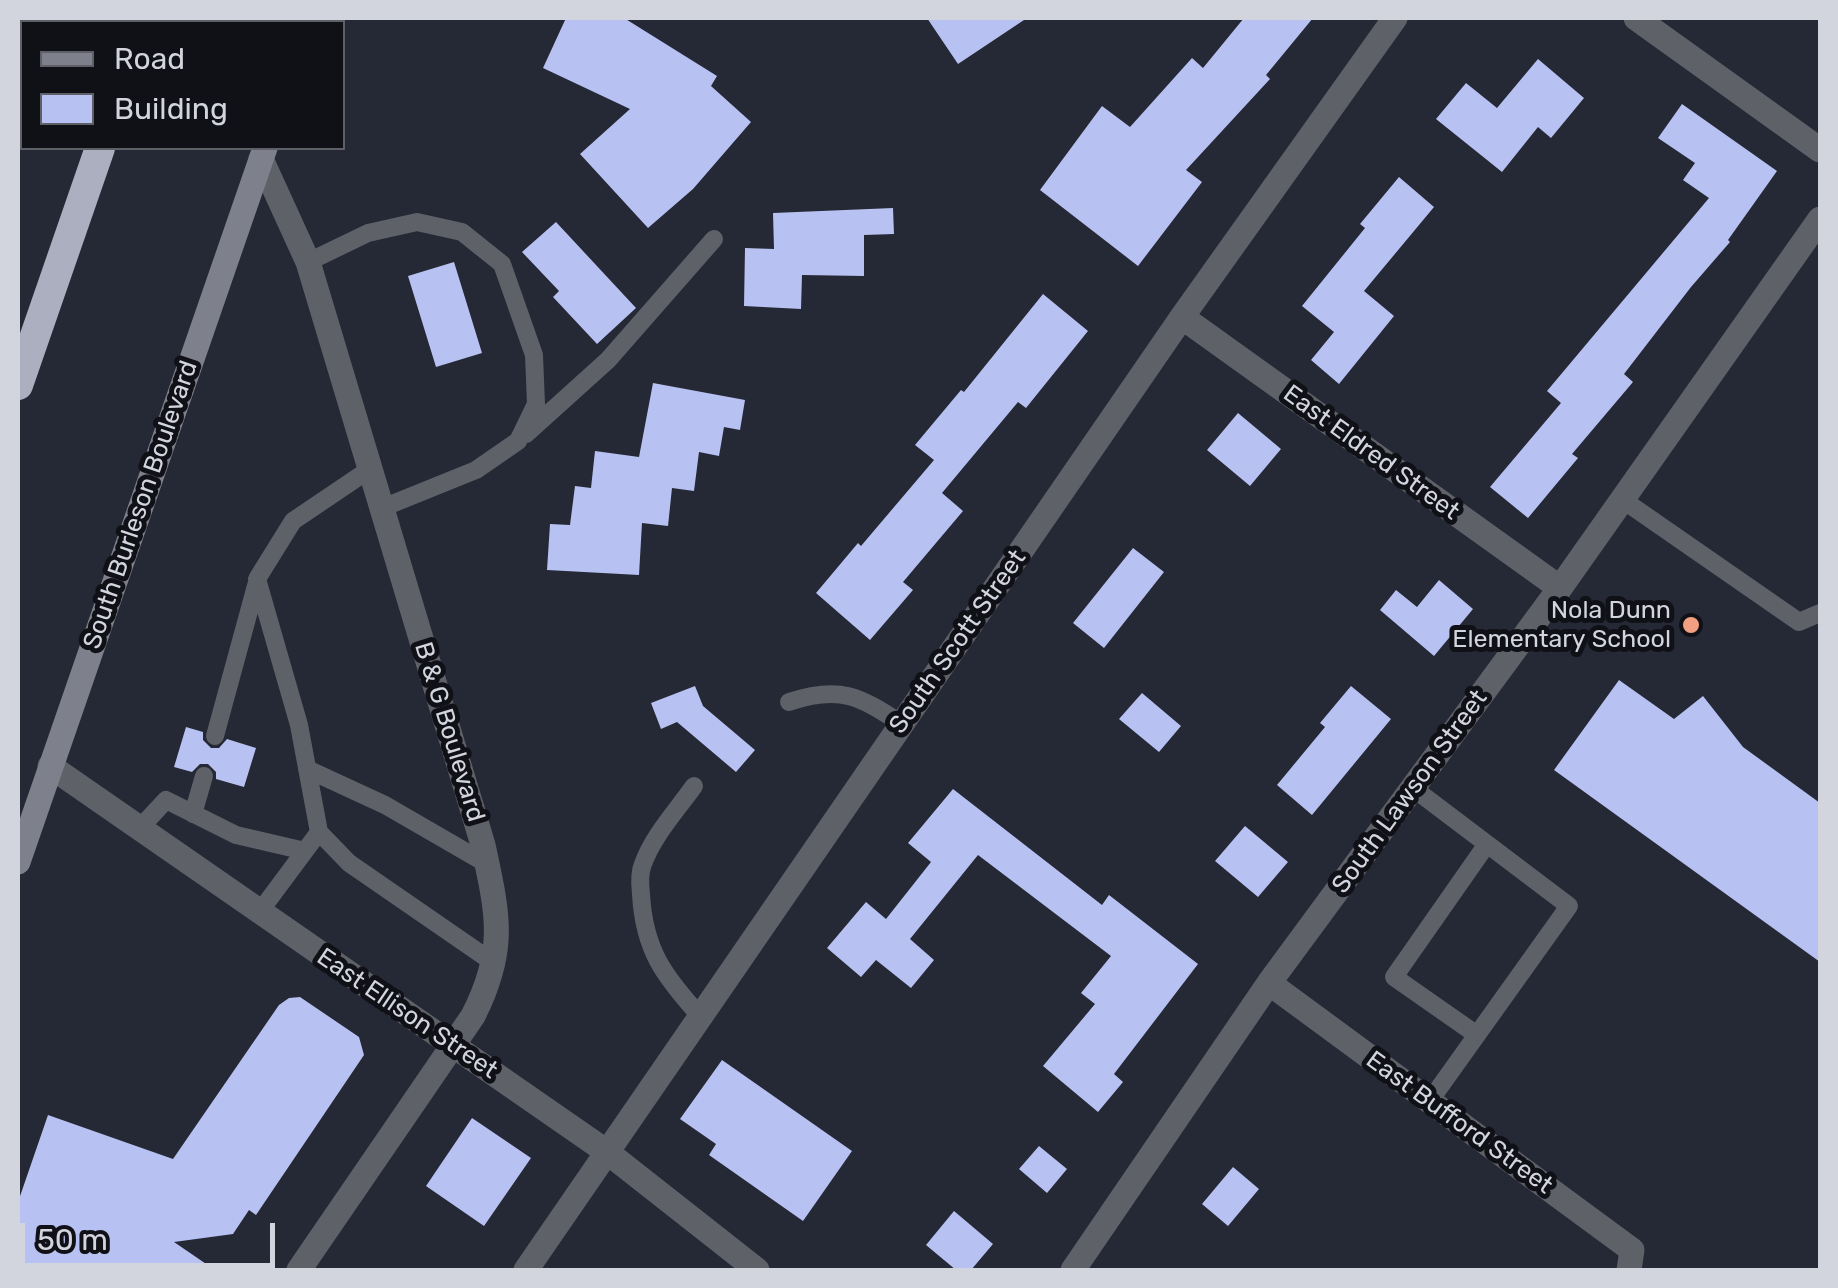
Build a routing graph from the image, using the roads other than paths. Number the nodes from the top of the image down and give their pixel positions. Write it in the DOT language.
graph roads {
  1 [pos="1395,18"];
  2 [pos="1636,18"];
  3 [pos="99,150"];
  4 [pos="1820,150"];
  5 [pos="263,153"];
  6 [pos="1820,220"];
  7 [pos="714,239"];
  8 [pos="308,262"];
  9 [pos="1182,317"];
  10 [pos="18,386"];
  11 [pos="518,441"];
  12 [pos="370,469"];
  13 [pos="1623,500"];
  14 [pos="382,508"];
  15 [pos="257,579"];
  16 [pos="1560,588"];
  17 [pos="1820,613"];
  18 [pos="788,702"];
  19 [pos="902,724"];
  20 [pos="215,736"];
  21 [pos="50,766"];
  22 [pos="307,769"];
  23 [pos="204,776"];
  24 [pos="694,786"];
  25 [pos="1413,788"];
  26 [pos="193,814"];
  27 [pos="138,829"];
  28 [pos="319,832"];
  29 [pos="1487,844"];
  30 [pos="305,851"];
  31 [pos="18,862"];
  32 [pos="488,864"];
  33 [pos="258,914"];
  34 [pos="494,963"];
  35 [pos="1269,983"];
  36 [pos="700,1016"];
  37 [pos="1477,1035"];
  38 [pos="453,1045"];
  39 [pos="1430,1102"];
  40 [pos="607,1152"];
  41 [pos="299,1270"];
  42 [pos="526,1270"];
  43 [pos="757,1270"];
  44 [pos="1073,1270"];
  45 [pos="1630,1270"];
  1 -- 9 [label="street, South Scott Street"];
  2 -- 4 [label="street"];
  3 -- 10 [label="highway"];
  5 -- 8 [label="street, B & G Boulevard"];
  5 -- 21 [label="main road, South Burleson Boulevard"];
  6 -- 13 [label="street, South Lawson Street"];
  7 -- 11 [label="lane"];
  8 -- 11 [label="lane"];
  8 -- 12 [label="street, B & G Boulevard"];
  9 -- 16 [label="street, East Eldred Street"];
  9 -- 19 [label="street, South Scott Street"];
  11 -- 14 [label="lane"];
  12 -- 14 [label="street, B & G Boulevard"];
  12 -- 15 [label="lane"];
  13 -- 16 [label="street, South Lawson Street"];
  13 -- 17 [label="lane"];
  14 -- 32 [label="street, B & G Boulevard"];
  15 -- 20 [label="lane"];
  15 -- 22 [label="lane"];
  16 -- 25 [label="street, South Lawson Street"];
  18 -- 19 [label="lane"];
  19 -- 36 [label="street, South Scott Street"];
  21 -- 27 [label="street, East Ellison Street"];
  21 -- 31 [label="main road, South Burleson Boulevard"];
  22 -- 28 [label="lane"];
  22 -- 32 [label="lane"];
  23 -- 26 [label="lane"];
  24 -- 36 [label="lane"];
  25 -- 29 [label="lane"];
  25 -- 35 [label="street, South Lawson Street"];
  26 -- 27 [label="lane"];
  26 -- 30 [label="lane"];
  27 -- 33 [label="street, East Ellison Street"];
  28 -- 30 [label="lane"];
  28 -- 34 [label="lane"];
  29 -- 37 [label="lane"];
  29 -- 37 [label="lane"];
  30 -- 33 [label="lane"];
  32 -- 34 [label="street, B & G Boulevard"];
  33 -- 38 [label="street, East Ellison Street"];
  34 -- 38 [label="street, B & G Boulevard"];
  35 -- 39 [label="street, East Bufford Street"];
  35 -- 44 [label="street, South Lawson Street"];
  36 -- 40 [label="street, South Scott Street"];
  37 -- 39 [label="lane"];
  38 -- 40 [label="street, East Ellison Street"];
  38 -- 41 [label="street, B & G Boulevard"];
  39 -- 45 [label="street, East Bufford Street"];
  40 -- 42 [label="street, South Scott Street"];
  40 -- 43 [label="street, East Ellison Street"];
}
